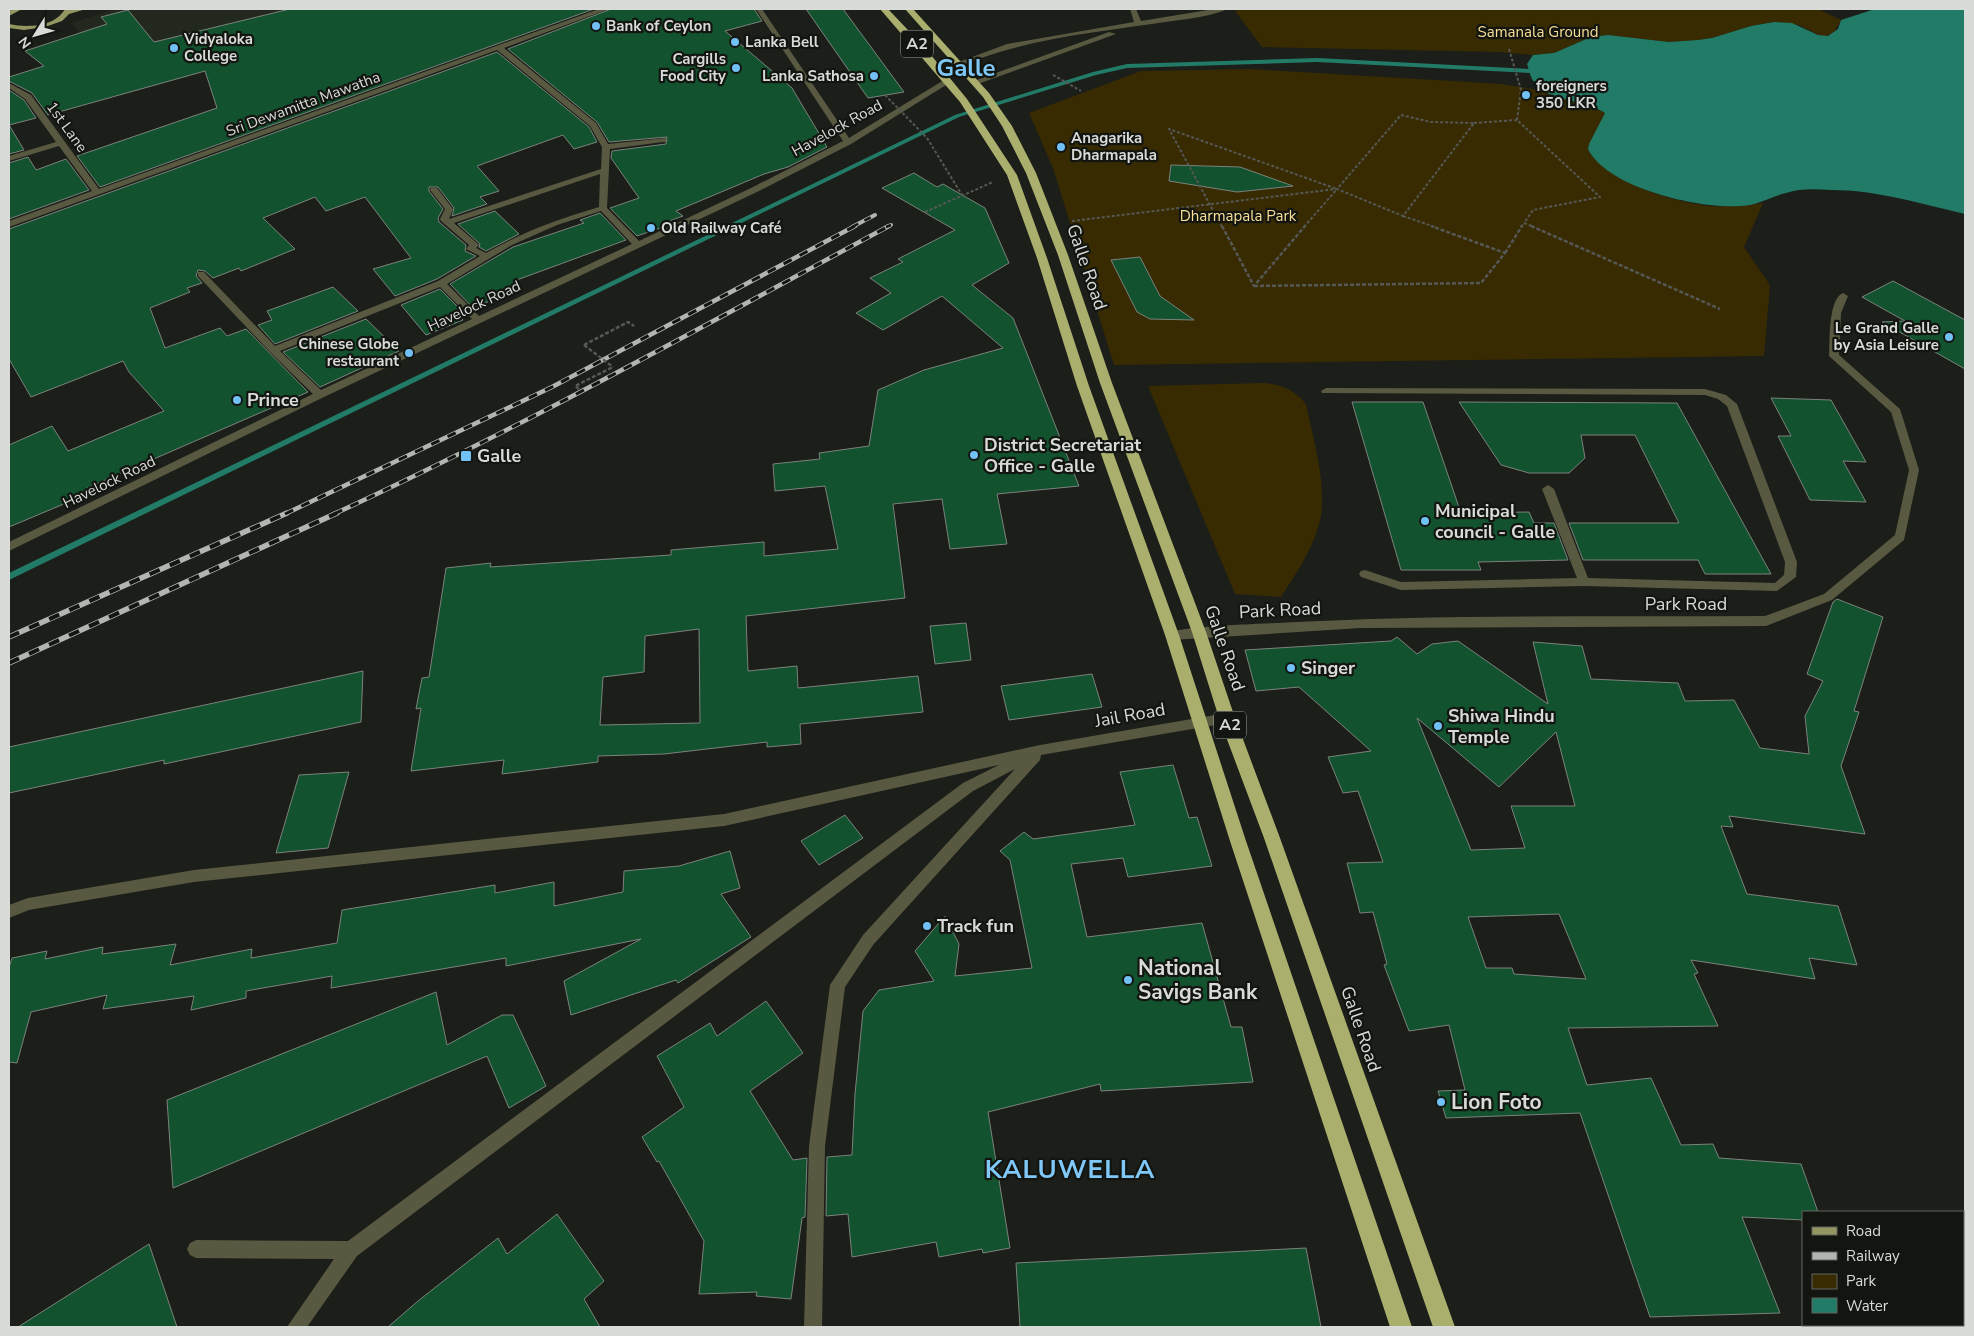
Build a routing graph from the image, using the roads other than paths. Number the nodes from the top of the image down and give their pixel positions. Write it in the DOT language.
graph roads {
  1 [pos="16,9"];
  2 [pos="82,9"];
  3 [pos="605,9"];
  4 [pos="760,9"];
  5 [pos="884,9"];
  6 [pos="909,9"];
  7 [pos="1133,9"];
  8 [pos="1222,9"];
  9 [pos="68,11"];
  10 [pos="9,14"];
  11 [pos="1138,25"];
  12 [pos="9,26"];
  13 [pos="23,28"];
  14 [pos="9,32"];
  15 [pos="499,48"];
  16 [pos="960,63"];
  17 [pos="974,80"];
  18 [pos="947,82"];
  19 [pos="9,85"];
  20 [pos="663,140"];
  21 [pos="848,142"];
  22 [pos="61,143"];
  23 [pos="606,147"];
  24 [pos="9,160"];
  25 [pos="604,170"];
  26 [pos="434,190"];
  27 [pos="97,192"];
  28 [pos="603,208"];
  29 [pos="449,222"];
  30 [pos="9,224"];
  31 [pos="637,244"];
  32 [pos="486,256"];
  33 [pos="201,274"];
  34 [pos="441,283"];
  35 [pos="1843,296"];
  36 [pos="480,321"];
  37 [pos="273,350"];
  38 [pos="1326,390"];
  39 [pos="320,395"];
  40 [pos="1548,489"];
  41 [pos="9,547"];
  42 [pos="1365,574"];
  43 [pos="1584,582"];
  44 [pos="1200,632"];
  45 [pos="1172,635"];
  46 [pos="1227,718"];
  47 [pos="1200,721"];
  48 [pos="1040,750"];
  49 [pos="9,912"];
  50 [pos="196,1249"];
  51 [pos="351,1250"];
  52 [pos="296,1327"];
  53 [pos="813,1327"];
  54 [pos="1401,1327"];
  55 [pos="1444,1327"];
  1 -- 10 [label="main road"];
  2 -- 9 [label="main road"];
  3 -- 15 [label="street, Sri Dewamitta Mawatha"];
  4 -- 21 [label="street"];
  5 -- 18 [label="highway, A2"];
  6 -- 16 [label="highway, A2"];
  7 -- 11 [label="street"];
  8 -- 11 [label="street"];
  9 -- 13 [label="main road"];
  11 -- 16 [label="street"];
  11 -- 17 [label="street"];
  12 -- 13 [label="main road"];
  13 -- 14 [label="main road"];
  15 -- 23 [label="street"];
  15 -- 27 [label="street, Sri Dewamitta Mawatha"];
  16 -- 17 [label="highway, A2"];
  16 -- 18 [label="highway"];
  17 -- 18 [label="highway"];
  17 -- 44 [label="highway, Galle Road / A2"];
  18 -- 21 [label="street, Havelock Road"];
  18 -- 45 [label="highway, A2"];
  19 -- 22 [label="street, 1st Lane"];
  20 -- 23 [label="street"];
  21 -- 31 [label="street, Havelock Road"];
  22 -- 24 [label="street"];
  22 -- 27 [label="street, 1st Lane"];
  23 -- 25 [label="street"];
  25 -- 28 [label="street"];
  25 -- 29 [label="street"];
  26 -- 29 [label="street"];
  27 -- 30 [label="street, Sri Dewamitta Mawatha"];
  28 -- 31 [label="street"];
  28 -- 32 [label="street"];
  29 -- 32 [label="street"];
  31 -- 36 [label="street, Havelock Road"];
  32 -- 34 [label="street"];
  33 -- 37 [label="street"];
  34 -- 36 [label="street"];
  34 -- 37 [label="street"];
  35 -- 44 [label="street, Park Road"];
  36 -- 39 [label="street, Havelock Road"];
  37 -- 39 [label="street"];
  38 -- 43 [label="street"];
  39 -- 41 [label="street, Havelock Road"];
  40 -- 43 [label="street"];
  42 -- 43 [label="street"];
  44 -- 45 [label="street, Park Road"];
  44 -- 46 [label="highway, Galle Road / A2"];
  45 -- 47 [label="highway, A2"];
  46 -- 47 [label="street, Jail Road"];
  46 -- 55 [label="highway, Galle Road / A2"];
  47 -- 48 [label="street, Jail Road"];
  47 -- 54 [label="highway, A2"];
  48 -- 49 [label="street"];
  48 -- 51 [label="street"];
  48 -- 53 [label="street"];
  50 -- 51 [label="street"];
  51 -- 52 [label="street"];
}
